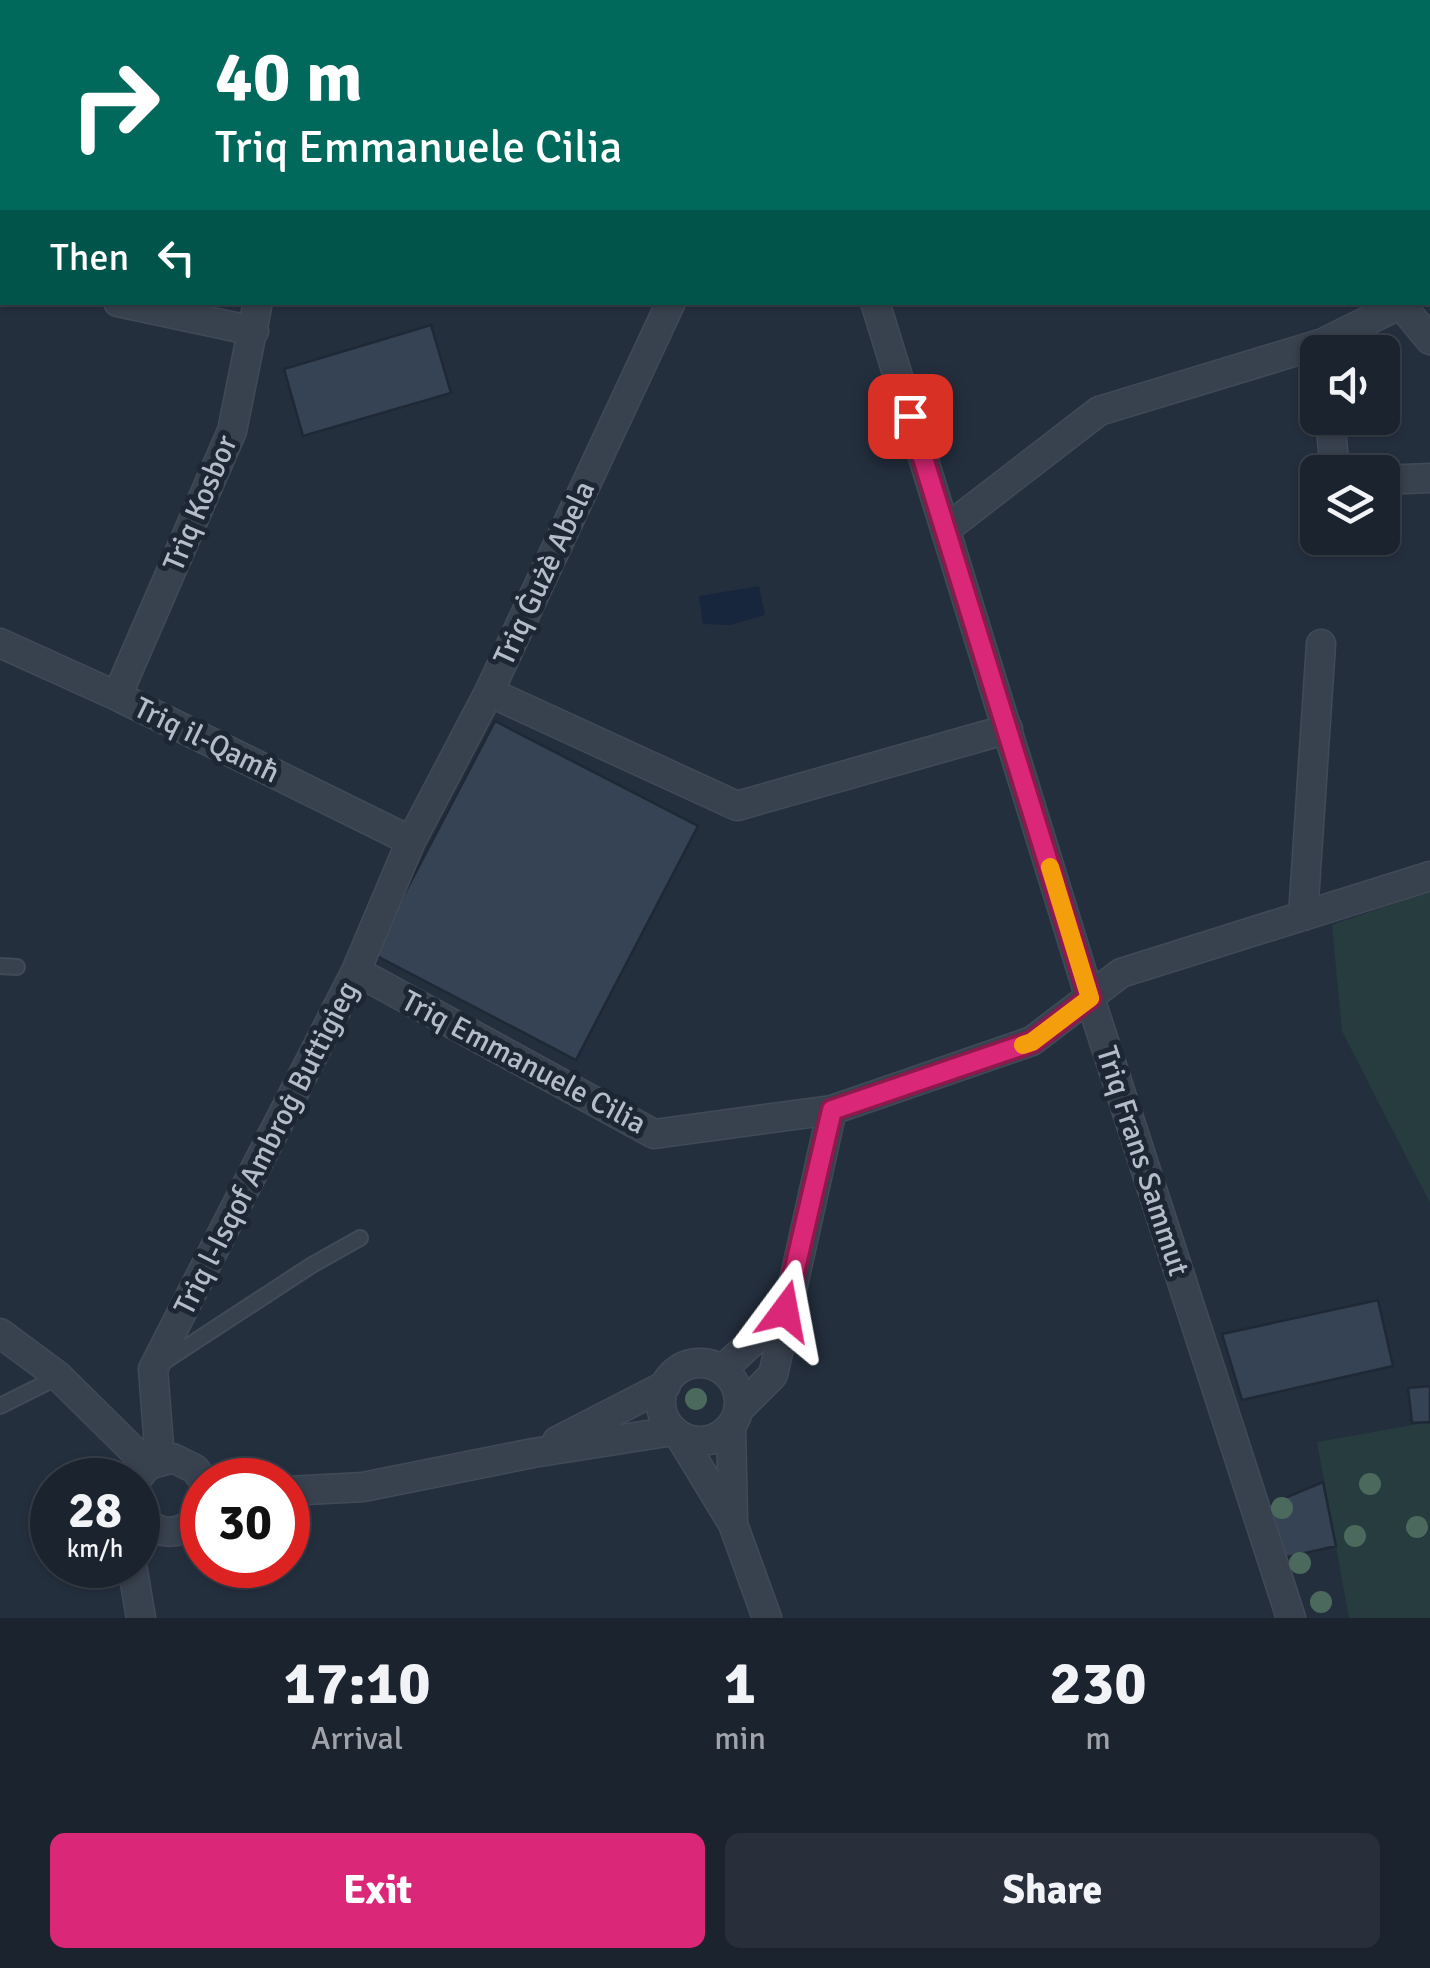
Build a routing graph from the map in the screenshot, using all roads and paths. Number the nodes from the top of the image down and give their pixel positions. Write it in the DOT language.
graph roads {
  1 [pos="140,305"];
  2 [pos="671,305"];
  3 [pos="876,305"];
  4 [pos="1402,305"];
  5 [pos="1405,305"];
  6 [pos="260,321"];
  7 [pos="1348,335"];
  8 [pos="1430,340"];
  9 [pos="1300,355"];
  10 [pos="1430,478"];
  11 [pos="1400,479"];
  12 [pos="946,529"];
  13 [pos="0,643"];
  14 [pos="1321,644"];
  15 [pos="489,692"];
  16 [pos="117,696"];
  17 [pos="1008,729"];
  18 [pos="411,841"];
  19 [pos="1430,876"];
  20 [pos="1303,916"];
  21 [pos="0,966"];
  22 [pos="17,968"];
  23 [pos="356,971"];
  24 [pos="1090,998"];
  25 [pos="832,1110"];
  26 [pos="360,1238"];
  27 [pos="785,1311"];
  28 [pos="0,1334"];
  29 [pos="152,1370"];
  30 [pos="722,1370"];
  31 [pos="58,1376"];
  32 [pos="666,1384"];
  33 [pos="0,1406"];
  34 [pos="734,1419"];
  35 [pos="676,1433"];
  36 [pos="534,1453"];
  37 [pos="138,1458"];
  38 [pos="148,1458"];
  39 [pos="310,1490"];
  40 [pos="734,1524"];
  41 [pos="135,1588"];
  42 [pos="140,1618"];
  43 [pos="768,1618"];
  44 [pos="1291,1618"];
  1 -- 6 [label="street"];
  2 -- 15 [label="street, Triq Ġużè Abela"];
  3 -- 12 [label="street, Triq Frans Sammut"];
  4 -- 7 [label="street"];
  5 -- 8 [label="street"];
  6 -- 16 [label="street, Triq Kosbor"];
  9 -- 12 [label="street"];
  10 -- 11 [label="street"];
  12 -- 17 [label="street, Triq Frans Sammut"];
  13 -- 16 [label="street, Triq il-Qamħ"];
  14 -- 20 [label="street"];
  15 -- 17 [label="street"];
  15 -- 18 [label="street, Triq Ġużè Abela"];
  16 -- 18 [label="street, Triq il-Qamħ"];
  17 -- 24 [label="street, Triq Frans Sammut"];
  18 -- 23 [label="street, Triq l-Isqof Ambroġ Buttigieg"];
  19 -- 20 [label="street, Triq Emmanuele Cilia"];
  20 -- 24 [label="street, Triq Emmanuele Cilia"];
  21 -- 22 [label="lane"];
  23 -- 25 [label="street, Triq Emmanuele Cilia"];
  23 -- 29 [label="street, Triq l-Isqof Ambroġ Buttigieg"];
  24 -- 25 [label="street, Triq Emmanuele Cilia"];
  24 -- 44 [label="street, Triq Frans Sammut"];
  25 -- 27 [label="street"];
  26 -- 29 [label="lane"];
  27 -- 30 [label="street"];
  27 -- 34 [label="street"];
  28 -- 31 [label="street"];
  29 -- 38 [label="street"];
  30 -- 32 [label="street"];
  30 -- 34 [label="street"];
  31 -- 33 [label="lane"];
  31 -- 37 [label="street"];
  32 -- 35 [label="street"];
  32 -- 36 [label="street"];
  34 -- 35 [label="street"];
  34 -- 40 [label="street"];
  35 -- 36 [label="street"];
  35 -- 40 [label="street"];
  36 -- 39 [label="street"];
  40 -- 43 [label="street"];
  41 -- 42 [label="street"];
}
